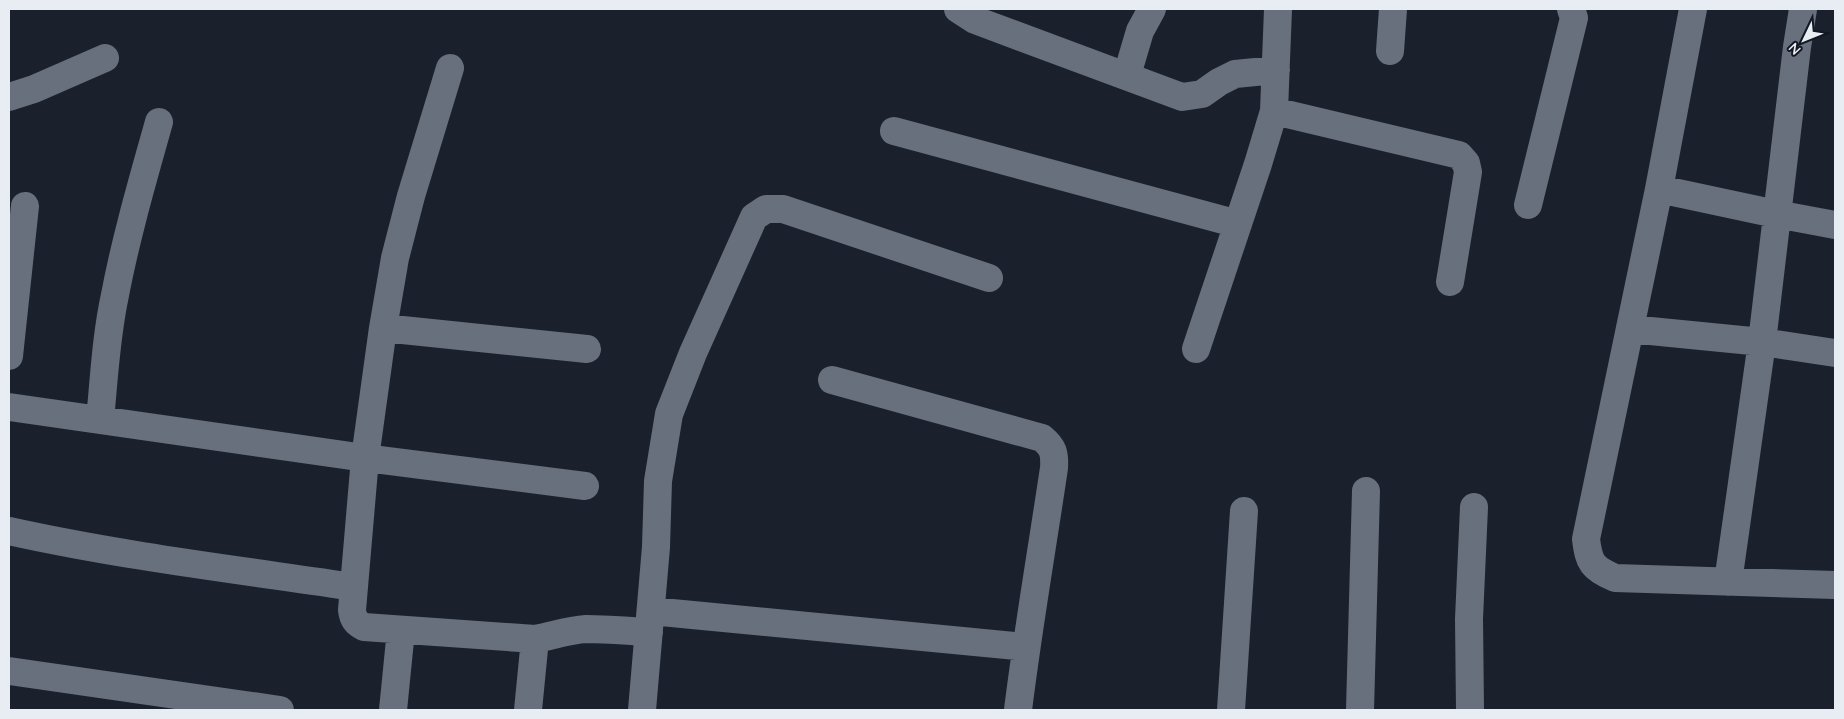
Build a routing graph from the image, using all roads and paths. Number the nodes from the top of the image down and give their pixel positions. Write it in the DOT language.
graph roads {
  1 [pos="958,9"];
  2 [pos="1152,9"];
  3 [pos="1278,9"];
  4 [pos="1393,9"];
  5 [pos="1571,9"];
  6 [pos="1693,9"];
  7 [pos="1803,9"];
  8 [pos="1390,51"];
  9 [pos="105,58"];
  10 [pos="450,68"];
  11 [pos="1276,70"];
  12 [pos="1127,75"];
  13 [pos="9,97"];
  14 [pos="1274,111"];
  15 [pos="159,122"];
  16 [pos="894,131"];
  17 [pos="1659,189"];
  18 [pos="1528,205"];
  19 [pos="25,206"];
  20 [pos="1776,214"];
  21 [pos="1238,224"];
  22 [pos="1835,225"];
  23 [pos="989,278"];
  24 [pos="1450,282"];
  25 [pos="383,328"];
  26 [pos="1630,329"];
  27 [pos="1762,342"];
  28 [pos="587,349"];
  29 [pos="1196,349"];
  30 [pos="1835,353"];
  31 [pos="9,356"];
  32 [pos="832,380"];
  33 [pos="9,406"];
  34 [pos="100,420"];
  35 [pos="365,458"];
  36 [pos="585,486"];
  37 [pos="1366,491"];
  38 [pos="1474,507"];
  39 [pos="1244,511"];
  40 [pos="9,531"];
  41 [pos="1728,582"];
  42 [pos="1835,586"];
  43 [pos="354,587"];
  44 [pos="650,621"];
  45 [pos="401,630"];
  46 [pos="535,639"];
  47 [pos="1026,647"];
  48 [pos="9,671"];
  49 [pos="280,710"];
  50 [pos="393,710"];
  51 [pos="528,710"];
  52 [pos="642,710"];
  53 [pos="1018,710"];
  54 [pos="1231,710"];
  55 [pos="1360,710"];
  56 [pos="1470,710"];
  1 -- 12 [label="street"];
  2 -- 12 [label="street"];
  3 -- 11 [label="street"];
  4 -- 8 [label="street"];
  5 -- 18 [label="street"];
  6 -- 17 [label="street"];
  7 -- 20 [label="street"];
  9 -- 13 [label="street"];
  10 -- 25 [label="street"];
  11 -- 12 [label="street"];
  11 -- 14 [label="street"];
  14 -- 21 [label="street"];
  14 -- 24 [label="street"];
  15 -- 34 [label="street"];
  16 -- 21 [label="street"];
  17 -- 20 [label="street"];
  17 -- 26 [label="street"];
  19 -- 31 [label="street"];
  20 -- 22 [label="street"];
  20 -- 27 [label="street"];
  21 -- 29 [label="street"];
  23 -- 44 [label="street"];
  25 -- 28 [label="street"];
  25 -- 35 [label="street"];
  26 -- 27 [label="street"];
  26 -- 41 [label="street"];
  27 -- 30 [label="street"];
  27 -- 41 [label="street"];
  32 -- 47 [label="street"];
  33 -- 34 [label="street"];
  34 -- 35 [label="street"];
  35 -- 36 [label="street"];
  35 -- 43 [label="street"];
  37 -- 55 [label="street"];
  38 -- 56 [label="street"];
  39 -- 54 [label="street"];
  40 -- 43 [label="street"];
  41 -- 42 [label="street"];
  43 -- 45 [label="street"];
  44 -- 46 [label="street"];
  44 -- 47 [label="street"];
  44 -- 52 [label="street"];
  45 -- 46 [label="street"];
  45 -- 50 [label="street"];
  46 -- 51 [label="street"];
  47 -- 53 [label="street"];
  48 -- 49 [label="street"];
}
